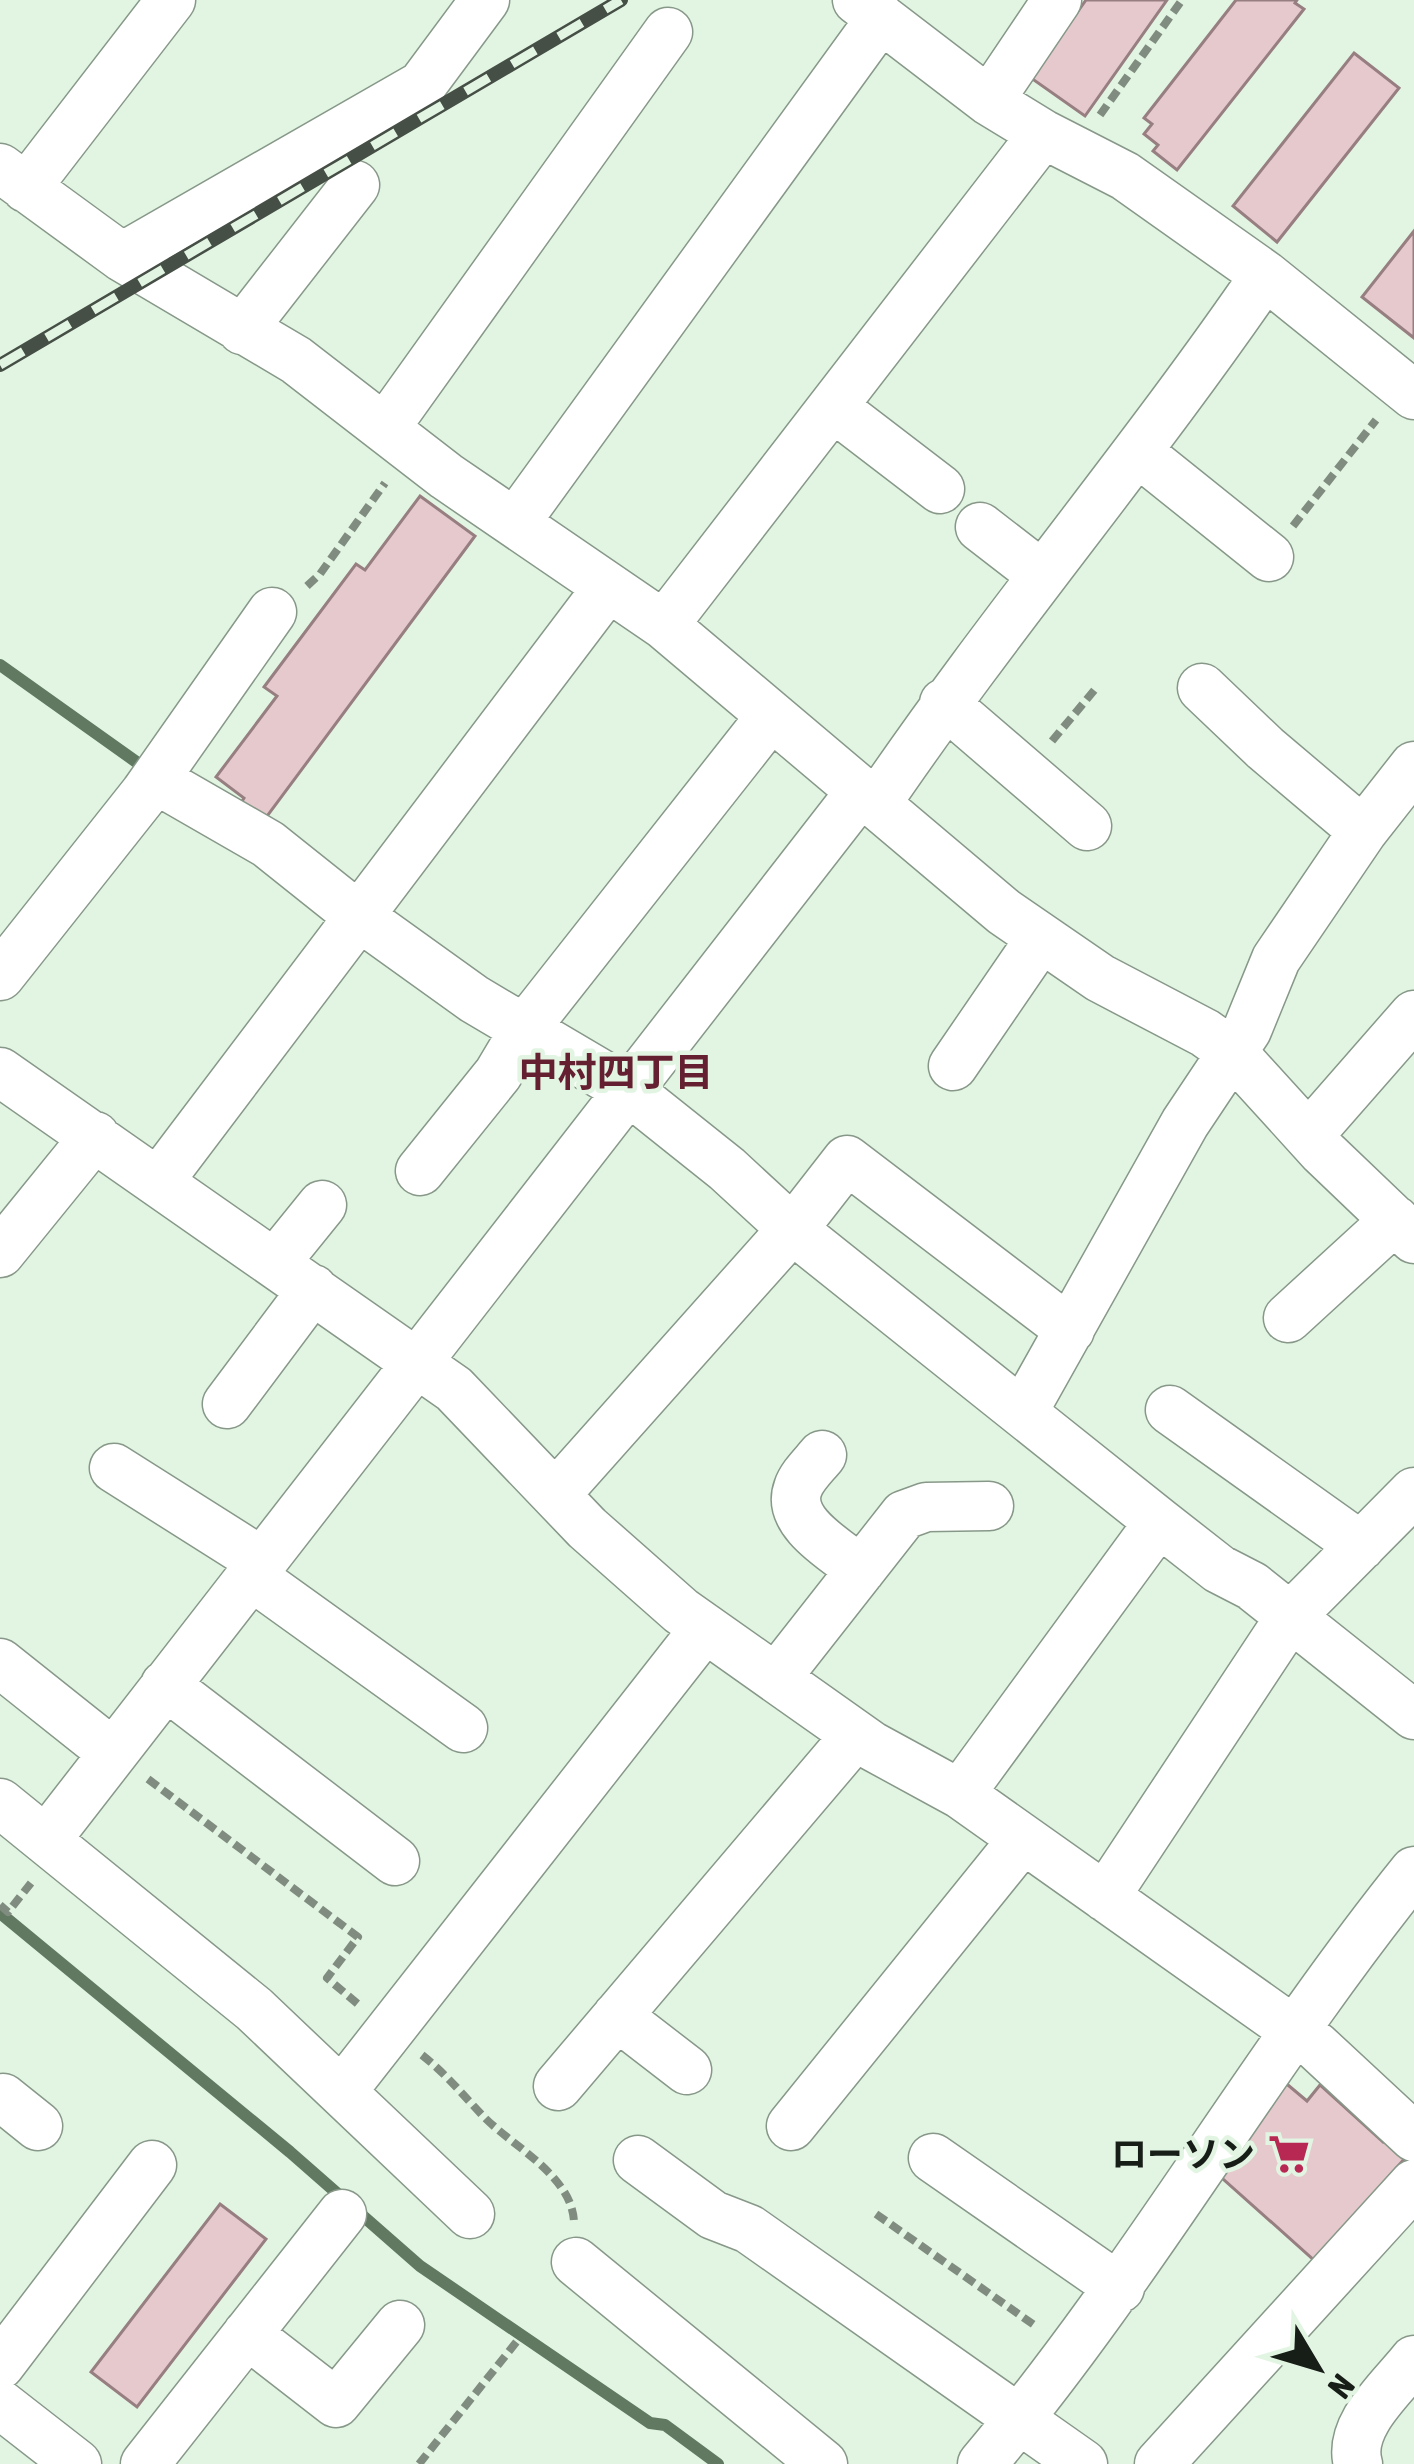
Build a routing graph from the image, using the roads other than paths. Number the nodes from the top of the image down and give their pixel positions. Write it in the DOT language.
graph roads {
  1 [pos="171,0"];
  2 [pos="485,0"];
  3 [pos="1058,0"];
  4 [pos="869,9"];
  5 [pos="668,32"];
  6 [pos="989,101"];
  7 [pos="1059,143"];
  8 [pos="13,178"];
  9 [pos="355,185"];
  10 [pos="122,257"];
  11 [pos="1265,275"];
  12 [pos="242,330"];
  13 [pos="1410,390"];
  14 [pos="833,406"];
  15 [pos="398,438"];
  16 [pos="1138,452"];
  17 [pos="940,489"];
  18 [pos="515,523"];
  19 [pos="980,527"];
  20 [pos="1269,557"];
  21 [pos="1042,575"];
  22 [pos="608,587"];
  23 [pos="272,613"];
  24 [pos="664,626"];
  25 [pos="1202,688"];
  26 [pos="944,703"];
  27 [pos="771,716"];
  28 [pos="1414,766"];
  29 [pos="155,779"];
  30 [pos="868,797"];
  31 [pos="1087,826"];
  32 [pos="1363,830"];
  33 [pos="357,915"];
  34 [pos="1040,939"];
  35 [pos="0,976"];
  36 [pos="1414,1016"];
  37 [pos="526,1027"];
  38 [pos="1233,1053"];
  39 [pos="953,1066"];
  40 [pos="4,1082"];
  41 [pos="628,1090"];
  42 [pos="1309,1135"];
  43 [pos="95,1136"];
  44 [pos="420,1171"];
  45 [pos="159,1181"];
  46 [pos="322,1205"];
  47 [pos="792,1229"];
  48 [pos="1404,1230"];
  49 [pos="0,1253"];
  50 [pos="294,1276"];
  51 [pos="1288,1318"];
  52 [pos="1070,1330"];
  53 [pos="415,1361"];
  54 [pos="227,1404"];
  55 [pos="1170,1410"];
  56 [pos="1023,1412"];
  57 [pos="822,1455"];
  58 [pos="114,1468"];
  59 [pos="1414,1492"];
  60 [pos="556,1495"];
  61 [pos="989,1506"];
  62 [pos="1159,1522"];
  63 [pos="1360,1546"];
  64 [pos="255,1568"];
  65 [pos="861,1570"];
  66 [pos="1290,1617"];
  67 [pos="706,1628"];
  68 [pos="0,1663"];
  69 [pos="776,1678"];
  70 [pos="165,1684"];
  71 [pos="1414,1714"];
  72 [pos="463,1728"];
  73 [pos="856,1735"];
  74 [pos="113,1753"];
  75 [pos="960,1794"];
  76 [pos="0,1804"];
  77 [pos="1023,1839"];
  78 [pos="46,1840"];
  79 [pos="395,1861"];
  80 [pos="1414,1871"];
  81 [pos="1105,1897"];
  82 [pos="617,2016"];
  83 [pos="1294,2031"];
  84 [pos="687,2070"];
  85 [pos="558,2086"];
  86 [pos="343,2090"];
  87 [pos="790,2126"];
  88 [pos="1414,2137"];
  89 [pos="933,2158"];
  90 [pos="638,2160"];
  91 [pos="152,2165"];
  92 [pos="1414,2184"];
  93 [pos="342,2214"];
  94 [pos="467,2218"];
  95 [pos="576,2262"];
  96 [pos="1120,2288"];
  97 [pos="247,2334"];
  98 [pos="398,2349"];
  99 [pos="1414,2360"];
  100 [pos="0,2365"];
  101 [pos="0,2404"];
  102 [pos="1017,2420"];
  103 [pos="77,2464"];
  104 [pos="145,2464"];
  105 [pos="823,2464"];
  106 [pos="982,2464"];
  107 [pos="1083,2464"];
  108 [pos="1159,2464"];
  109 [pos="1358,2464"];
  1 -- 8 [label="street"];
  2 -- 10 [label="street"];
  3 -- 6 [label="street"];
  4 -- 6 [label="street"];
  4 -- 18 [label="street"];
  5 -- 15 [label="street"];
  6 -- 7 [label="street"];
  7 -- 11 [label="street"];
  7 -- 14 [label="street"];
  8 -- 10 [label="street"];
  9 -- 12 [label="street"];
  10 -- 12 [label="street"];
  11 -- 13 [label="street"];
  11 -- 16 [label="street"];
  12 -- 15 [label="street"];
  14 -- 17 [label="street"];
  14 -- 24 [label="street"];
  15 -- 18 [label="street"];
  16 -- 20 [label="street"];
  16 -- 21 [label="street"];
  18 -- 22 [label="street"];
  19 -- 21 [label="street"];
  21 -- 26 [label="street"];
  22 -- 24 [label="street"];
  22 -- 33 [label="street"];
  23 -- 29 [label="street"];
  24 -- 27 [label="street"];
  25 -- 32 [label="street"];
  26 -- 30 [label="street"];
  26 -- 31 [label="street"];
  27 -- 30 [label="street"];
  27 -- 37 [label="street"];
  28 -- 32 [label="street"];
  29 -- 33 [label="street"];
  29 -- 35 [label="street"];
  30 -- 34 [label="street"];
  30 -- 41 [label="street"];
  32 -- 38 [label="street"];
  33 -- 37 [label="street"];
  33 -- 45 [label="street"];
  34 -- 38 [label="street"];
  34 -- 39 [label="street"];
  36 -- 42 [label="street"];
  37 -- 41 [label="street"];
  37 -- 44 [label="street"];
  38 -- 42 [label="street"];
  38 -- 52 [label="street"];
  40 -- 43 [label="street"];
  41 -- 47 [label="street"];
  41 -- 53 [label="street"];
  42 -- 48 [label="street"];
  43 -- 45 [label="street"];
  43 -- 49 [label="street"];
  45 -- 50 [label="street"];
  46 -- 50 [label="street"];
  47 -- 52 [label="street"];
  47 -- 56 [label="street"];
  47 -- 60 [label="street"];
  48 -- 51 [label="street"];
  50 -- 53 [label="street"];
  50 -- 54 [label="street"];
  52 -- 56 [label="street"];
  53 -- 60 [label="street"];
  53 -- 64 [label="street"];
  55 -- 63 [label="street"];
  56 -- 62 [label="street"];
  57 -- 65 [label="street"];
  58 -- 64 [label="street"];
  59 -- 63 [label="street"];
  60 -- 67 [label="street"];
  61 -- 65 [label="street"];
  62 -- 66 [label="street"];
  62 -- 75 [label="street"];
  63 -- 66 [label="street"];
  64 -- 70 [label="street"];
  64 -- 72 [label="street"];
  65 -- 69 [label="street"];
  66 -- 71 [label="street"];
  66 -- 81 [label="street"];
  67 -- 69 [label="street"];
  67 -- 86 [label="street"];
  68 -- 74 [label="street"];
  69 -- 73 [label="street"];
  70 -- 74 [label="street"];
  70 -- 79 [label="street"];
  73 -- 75 [label="street"];
  73 -- 82 [label="street"];
  74 -- 78 [label="street"];
  75 -- 77 [label="street"];
  76 -- 78 [label="street"];
  77 -- 81 [label="street"];
  77 -- 87 [label="street"];
  78 -- 86 [label="street"];
  80 -- 83 [label="street"];
  81 -- 83 [label="street"];
  82 -- 84 [label="street"];
  82 -- 85 [label="street"];
  83 -- 88 [label="street"];
  83 -- 96 [label="street"];
  86 -- 94 [label="street"];
  89 -- 96 [label="street"];
  90 -- 102 [label="street"];
  91 -- 100 [label="street"];
  92 -- 108 [label="street"];
  93 -- 97 [label="street"];
  95 -- 105 [label="street"];
  96 -- 102 [label="street"];
  97 -- 98 [label="street"];
  97 -- 104 [label="street"];
  99 -- 109 [label="street"];
  101 -- 103 [label="street"];
  102 -- 106 [label="street"];
  102 -- 107 [label="street"];
}
